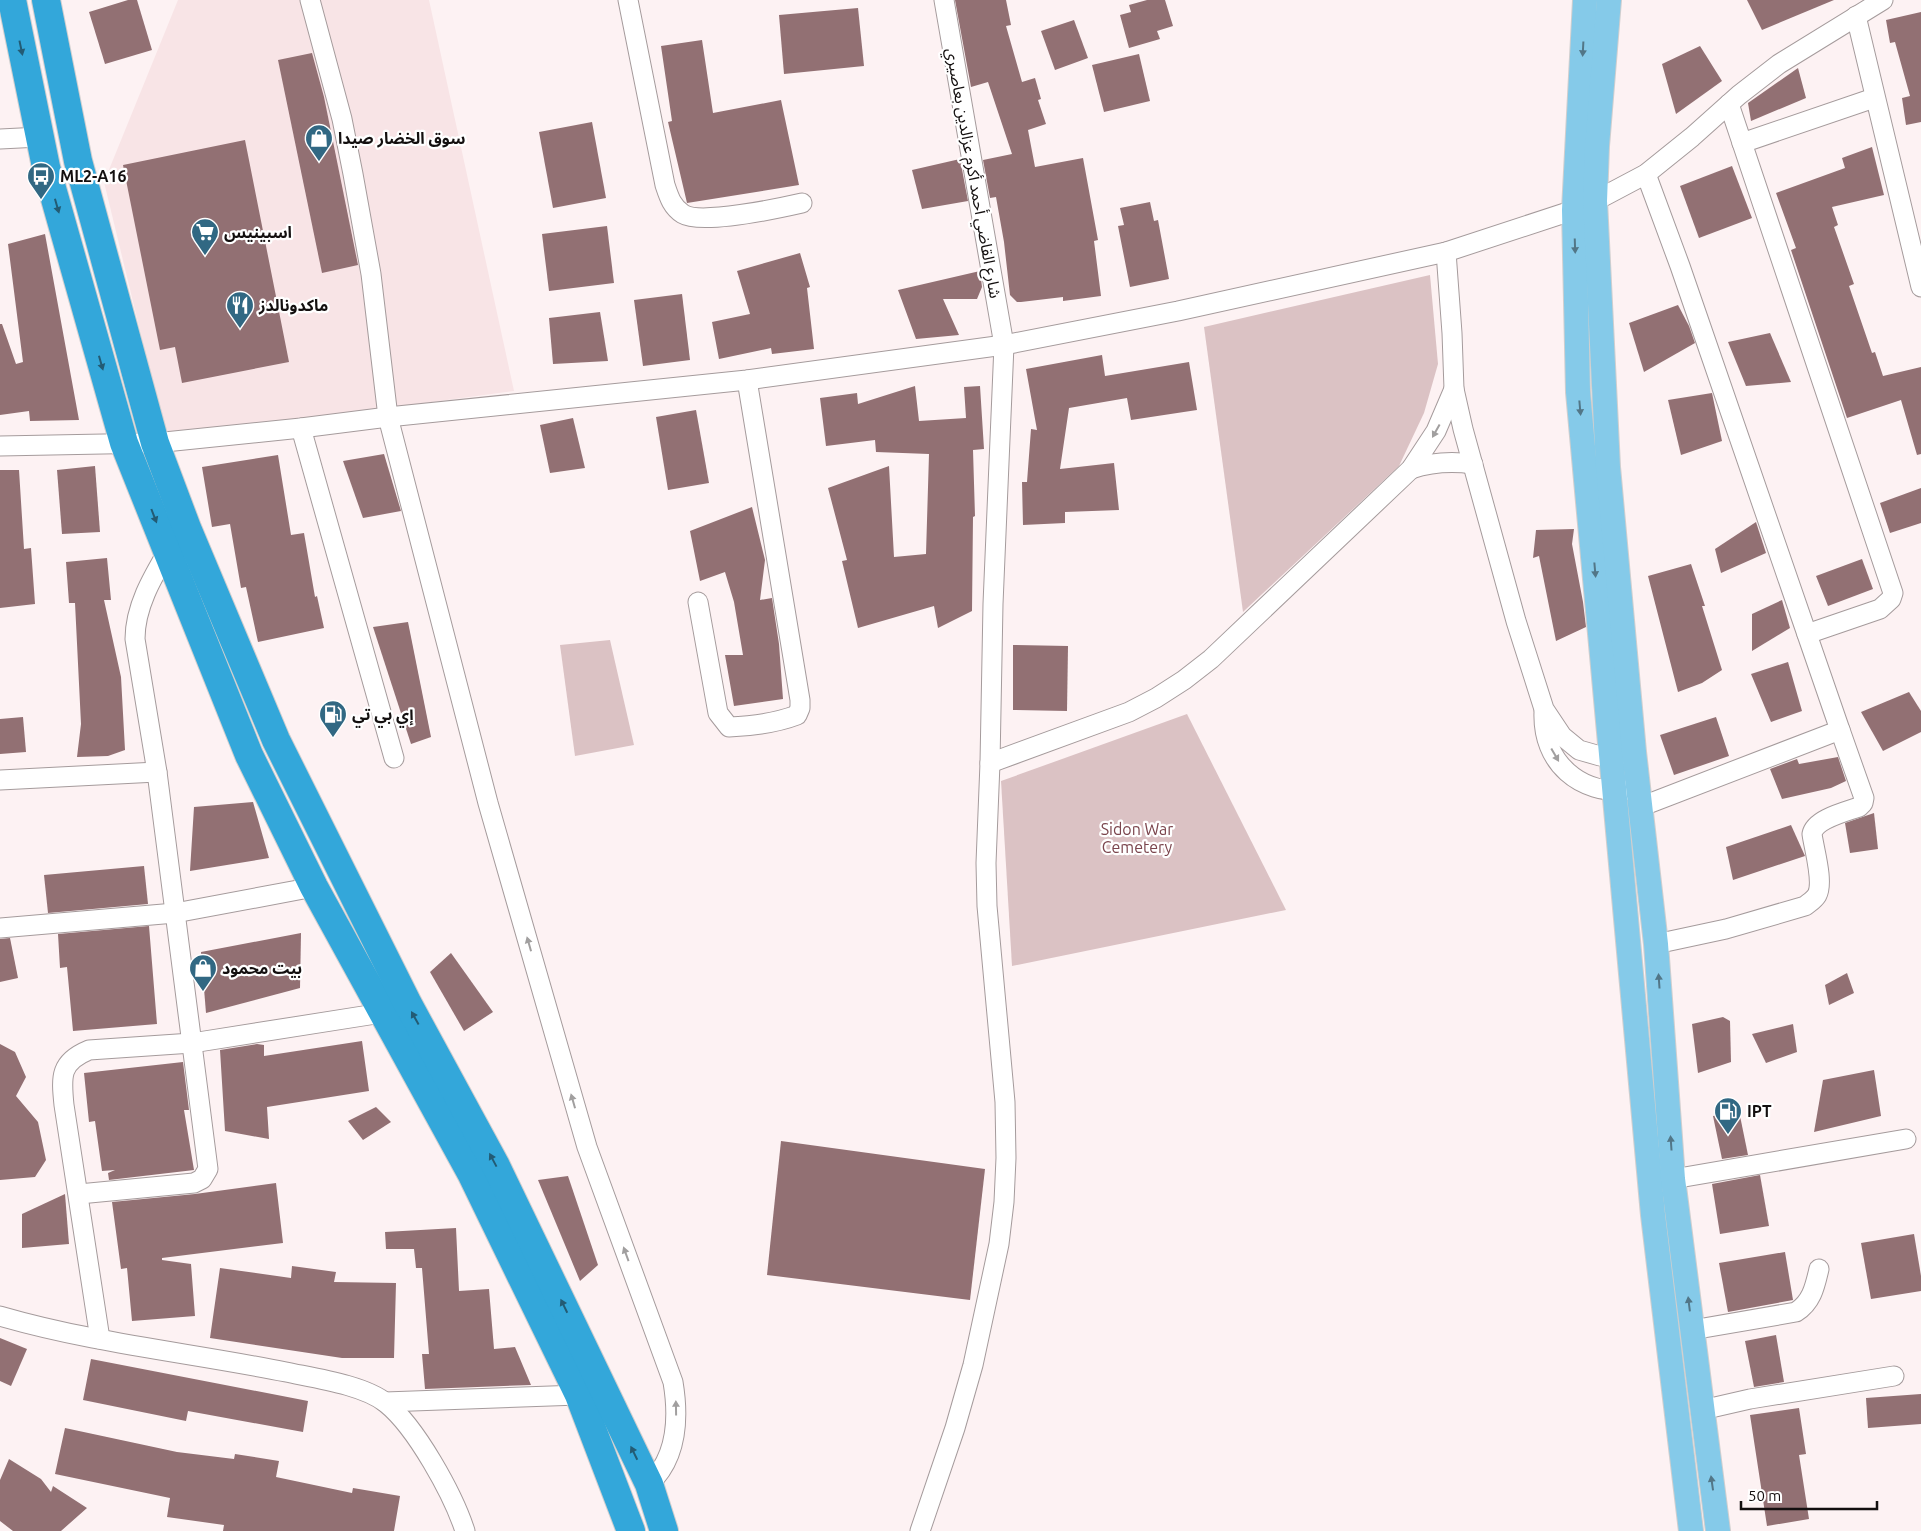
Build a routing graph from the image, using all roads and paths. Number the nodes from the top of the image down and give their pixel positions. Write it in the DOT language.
graph roads {
  1 [pos="12,0"];
  2 [pos="46,0"];
  3 [pos="310,0"];
  4 [pos="628,0"];
  5 [pos="944,0"];
  6 [pos="1585,0"];
  7 [pos="1609,0"];
  8 [pos="1883,0"];
  9 [pos="1856,16"];
  10 [pos="1874,98"];
  11 [pos="1729,104"];
  12 [pos="40,137"];
  13 [pos="0,139"];
  14 [pos="1742,143"];
  15 [pos="1646,174"];
  16 [pos="1595,201"];
  17 [pos="802,204"];
  18 [pos="1574,210"];
  19 [pos="1446,252"];
  20 [pos="1921,288"];
  21 [pos="1004,345"];
  22 [pos="747,380"];
  23 [pos="1454,389"];
  24 [pos="388,417"];
  25 [pos="301,428"];
  26 [pos="155,442"];
  27 [pos="124,444"];
  28 [pos="0,446"];
  29 [pos="1473,464"];
  30 [pos="1410,469"];
  31 [pos="168,551"];
  32 [pos="698,602"];
  33 [pos="1807,634"];
  34 [pos="1544,709"];
  35 [pos="1840,730"];
  36 [pos="1634,752"];
  37 [pos="1611,755"];
  38 [pos="394,758"];
  39 [pos="990,763"];
  40 [pos="157,772"];
  41 [pos="0,780"];
  42 [pos="1613,791"];
  43 [pos="1639,798"];
  44 [pos="314,887"];
  45 [pos="175,913"];
  46 [pos="0,928"];
  47 [pos="1656,944"];
  48 [pos="382,1013"];
  49 [pos="192,1043"];
  50 [pos="1906,1139"];
  51 [pos="1673,1179"];
  52 [pos="79,1194"];
  53 [pos="1678,1219"];
  54 [pos="1654,1222"];
  55 [pos="1819,1269"];
  56 [pos="0,1316"];
  57 [pos="1692,1330"];
  58 [pos="100,1339"];
  59 [pos="1894,1376"];
  60 [pos="579,1395"];
  61 [pos="386,1402"];
  62 [pos="1702,1410"];
  63 [pos="649,1484"];
  64 [pos="465,1531"];
  65 [pos="631,1531"];
  66 [pos="664,1531"];
  67 [pos="920,1531"];
  68 [pos="1691,1531"];
  69 [pos="1718,1531"];
  1 -- 12 [label="highway, one-way"];
  2 -- 26 [label="highway"];
  3 -- 24 [label="street"];
  4 -- 17 [label="street"];
  5 -- 21 [label="street, شارع القاضي أحمد أكرم عزالدين بعاصيري"];
  6 -- 18 [label="main road, one-way"];
  7 -- 16 [label="main road"];
  8 -- 9 [label="street"];
  9 -- 10 [label="street"];
  9 -- 11 [label="street"];
  10 -- 14 [label="street"];
  10 -- 20 [label="street"];
  11 -- 14 [label="street"];
  11 -- 15 [label="street"];
  12 -- 13 [label="street"];
  12 -- 27 [label="highway, one-way"];
  14 -- 33 [label="street"];
  15 -- 16 [label="street"];
  15 -- 33 [label="street"];
  16 -- 36 [label="main road"];
  18 -- 19 [label="street"];
  18 -- 37 [label="main road, one-way"];
  19 -- 21 [label="street"];
  19 -- 23 [label="street"];
  21 -- 22 [label="street"];
  21 -- 39 [label="street, شارع القاضي أحمد أكرم عزالدين بعاصيري"];
  22 -- 24 [label="street"];
  22 -- 32 [label="street"];
  23 -- 29 [label="street"];
  23 -- 30 [label="street, one-way"];
  24 -- 25 [label="street"];
  63 -- 24 [label="street, one-way"];
  25 -- 26 [label="street"];
  25 -- 38 [label="street"];
  26 -- 27 [label="street"];
  63 -- 26 [label="highway, one-way"];
  27 -- 28 [label="street"];
  27 -- 31 [label="highway, one-way"];
  29 -- 30 [label="street"];
  29 -- 34 [label="street"];
  30 -- 39 [label="street"];
  31 -- 40 [label="street"];
  31 -- 44 [label="highway"];
  33 -- 35 [label="street"];
  34 -- 37 [label="street"];
  34 -- 42 [label="street, one-way"];
  35 -- 43 [label="street"];
  35 -- 47 [label="street"];
  36 -- 37 [label="street"];
  36 -- 43 [label="main road"];
  37 -- 42 [label="main road"];
  39 -- 67 [label="street, شارع القاضي أحمد أكرم عزالدين بعاصيري"];
  40 -- 41 [label="street"];
  40 -- 45 [label="street"];
  42 -- 43 [label="street"];
  42 -- 54 [label="main road"];
  43 -- 47 [label="main road"];
  44 -- 45 [label="street"];
  44 -- 48 [label="highway"];
  45 -- 46 [label="street"];
  45 -- 49 [label="street"];
  51 -- 47 [label="main road, one-way"];
  48 -- 49 [label="street"];
  48 -- 60 [label="highway"];
  49 -- 52 [label="street"];
  49 -- 52 [label="street"];
  50 -- 51 [label="street"];
  51 -- 53 [label="main road"];
  52 -- 58 [label="street"];
  53 -- 54 [label="main road"];
  57 -- 53 [label="main road, one-way"];
  54 -- 68 [label="main road"];
  55 -- 57 [label="street"];
  56 -- 58 [label="street"];
  57 -- 62 [label="main road"];
  58 -- 61 [label="street"];
  59 -- 62 [label="street"];
  60 -- 61 [label="street"];
  60 -- 65 [label="highway"];
  61 -- 64 [label="street"];
  69 -- 62 [label="main road, one-way"];
  63 -- 66 [label="highway"];
}
